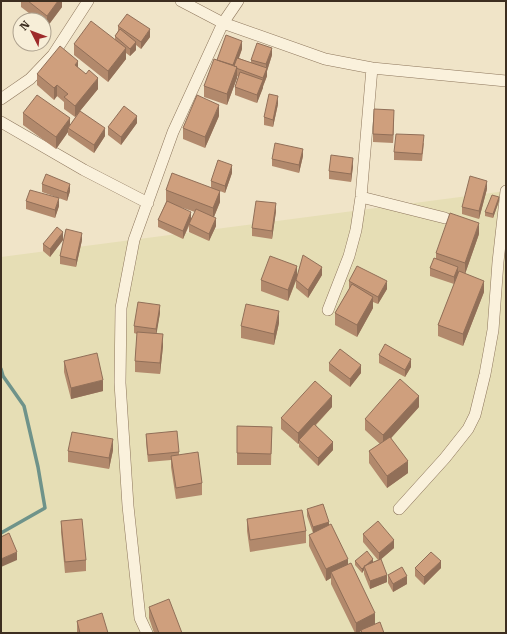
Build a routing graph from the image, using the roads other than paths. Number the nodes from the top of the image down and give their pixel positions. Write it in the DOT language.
graph roads {
  1 [pos="88,1"];
  2 [pos="181,1"];
  3 [pos="238,1"];
  4 [pos="223,23"];
  5 [pos="372,68"];
  6 [pos="506,81"];
  7 [pos="1,99"];
  8 [pos="1,122"];
  9 [pos="506,191"];
  10 [pos="362,198"];
  11 [pos="148,203"];
  12 [pos="445,218"];
  13 [pos="328,310"];
  14 [pos="399,510"];
  15 [pos="147,633"];
  1 -- 7 [label="street"];
  2 -- 4 [label="street"];
  3 -- 4 [label="street"];
  4 -- 5 [label="street"];
  4 -- 11 [label="street"];
  5 -- 6 [label="street"];
  5 -- 10 [label="street"];
  8 -- 11 [label="street"];
  9 -- 14 [label="street"];
  10 -- 12 [label="street"];
  10 -- 13 [label="street"];
  11 -- 15 [label="street"];
}
